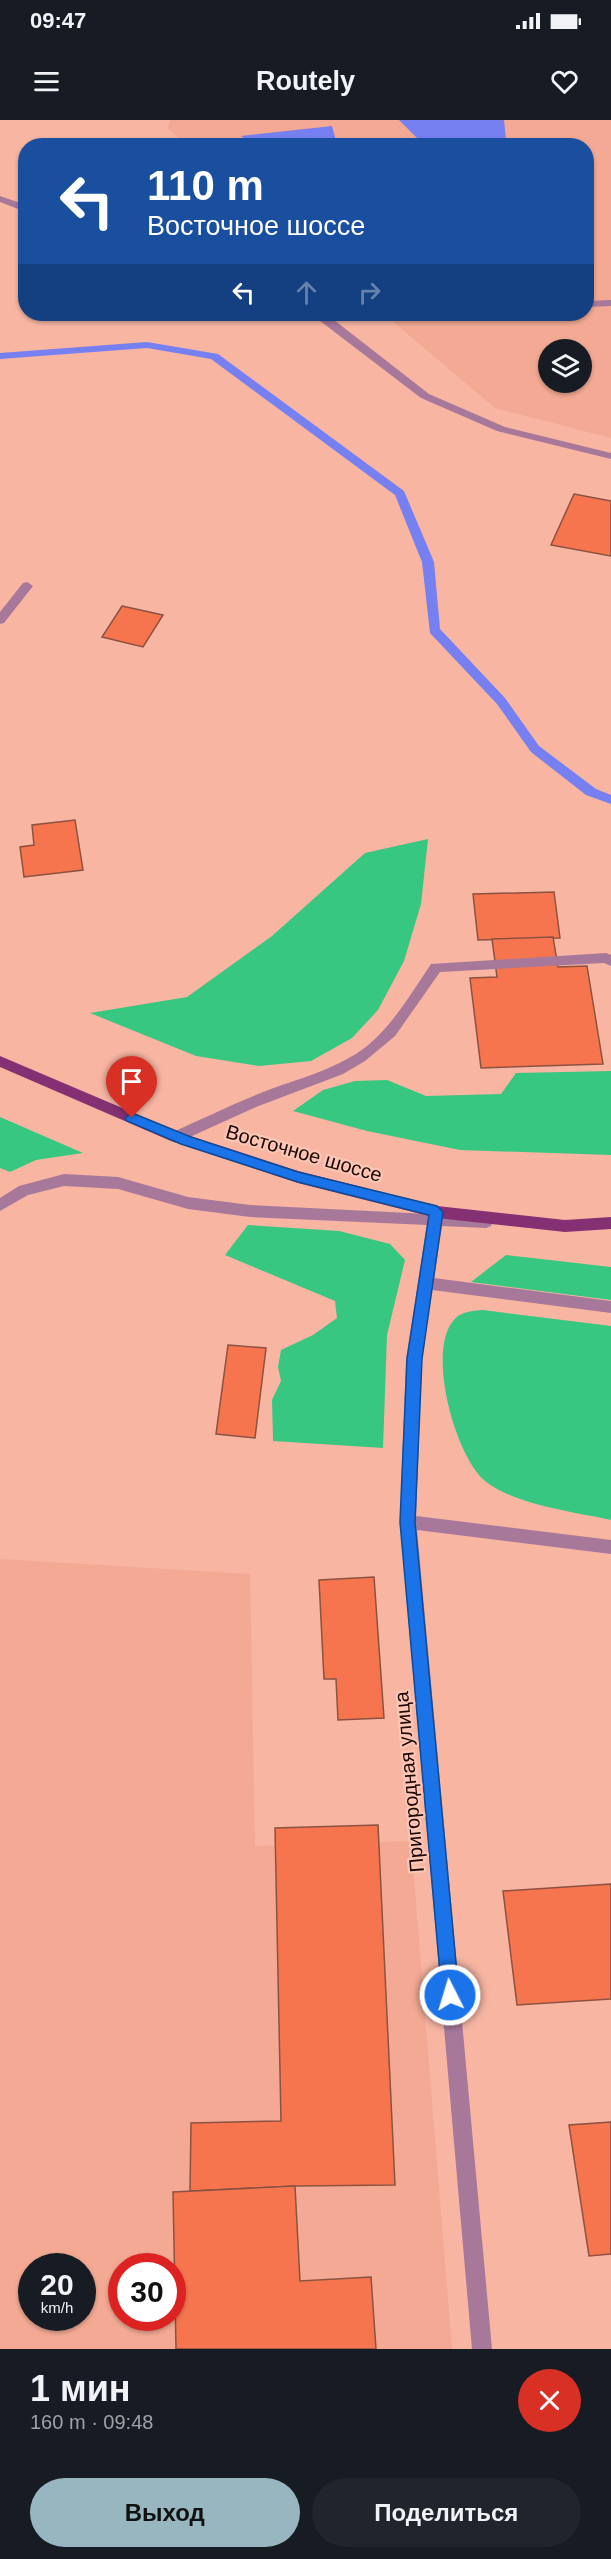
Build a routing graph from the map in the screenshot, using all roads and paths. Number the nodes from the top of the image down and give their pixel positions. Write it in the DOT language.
graph roads {
  1 [pos="0,199"];
  2 [pos="18,206"];
  3 [pos="611,303"];
  4 [pos="594,304"];
  5 [pos="328,321"];
  6 [pos="611,456"];
  7 [pos="27,586"];
  8 [pos="0,620"];
  9 [pos="611,961"];
  10 [pos="0,1061"];
  11 [pos="176,1137"];
  12 [pos="0,1205"];
  13 [pos="436,1216"];
  14 [pos="611,1223"];
  15 [pos="565,1226"];
  16 [pos="424,1283"];
  17 [pos="611,1307"];
  18 [pos="408,1522"];
  19 [pos="611,1547"];
  20 [pos="482,2349"];
  1 -- 2 [label="street"];
  3 -- 4 [label="street"];
  5 -- 6 [label="street"];
  7 -- 8 [label="street"];
  9 -- 11 [label="street"];
  10 -- 11 [label="main road, Восточное шоссе"];
  11 -- 13 [label="main road, Восточное шоссе"];
  12 -- 13 [label="street"];
  13 -- 15 [label="street"];
  13 -- 16 [label="street, Пригородная улица"];
  14 -- 15 [label="main road"];
  16 -- 17 [label="street"];
  16 -- 18 [label="street, Пригородная улица"];
  18 -- 19 [label="street"];
  18 -- 20 [label="street, Пригородная улица"];
}
